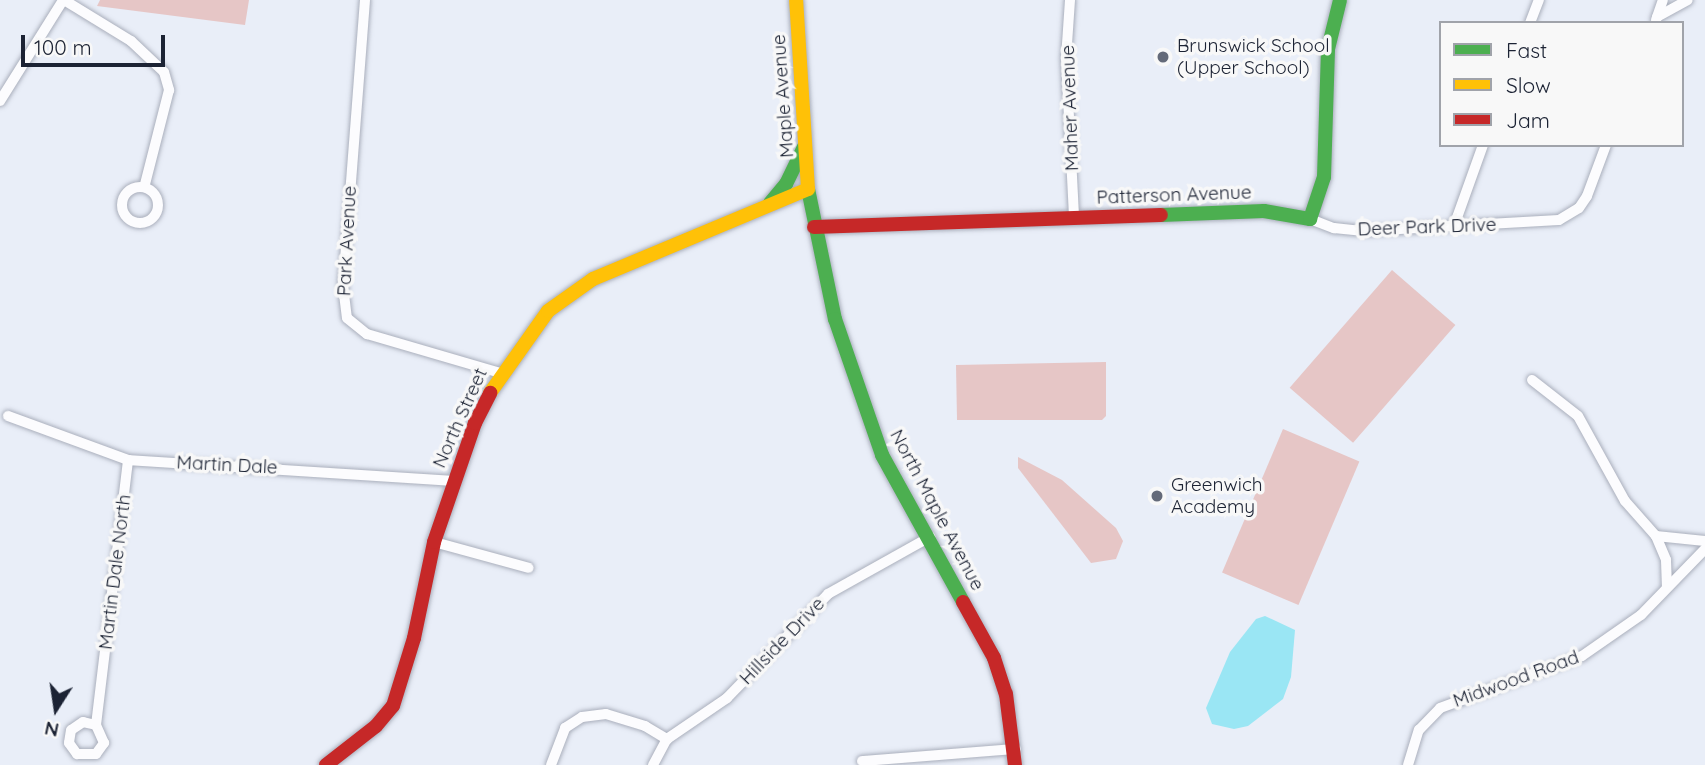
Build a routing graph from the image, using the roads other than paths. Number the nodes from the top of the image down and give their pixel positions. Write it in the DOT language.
graph roads {
  1 [pos="64,0"];
  2 [pos="365,0"];
  3 [pos="796,0"];
  4 [pos="1070,0"];
  5 [pos="1340,0"];
  6 [pos="1539,0"];
  7 [pos="1663,0"];
  8 [pos="1688,0"];
  9 [pos="1656,20"];
  10 [pos="1531,21"];
  11 [pos="0,101"];
  12 [pos="806,142"];
  13 [pos="1482,147"];
  14 [pos="1604,147"];
  15 [pos="145,184"];
  16 [pos="808,189"];
  17 [pos="768,205"];
  18 [pos="1074,217"];
  19 [pos="1310,219"];
  20 [pos="1454,226"];
  21 [pos="814,227"];
  22 [pos="500,373"];
  23 [pos="1532,380"];
  24 [pos="8,416"];
  25 [pos="128,460"];
  26 [pos="453,481"];
  27 [pos="1656,536"];
  28 [pos="930,537"];
  29 [pos="1705,541"];
  30 [pos="434,542"];
  31 [pos="1705,550"];
  32 [pos="529,568"];
  33 [pos="1667,587"];
  34 [pos="96,725"];
  35 [pos="667,740"];
  36 [pos="1016,749"];
  37 [pos="862,761"];
  38 [pos="326,765"];
  39 [pos="551,765"];
  40 [pos="653,765"];
  41 [pos="1014,765"];
  42 [pos="1408,765"];
  1 -- 11 [label="street"];
  1 -- 15 [label="street"];
  2 -- 22 [label="street, Park Avenue"];
  3 -- 12 [label="street, Maple Avenue"];
  4 -- 18 [label="street, Maher Avenue"];
  5 -- 19 [label="street"];
  6 -- 10 [label="street"];
  7 -- 9 [label="street"];
  8 -- 9 [label="street"];
  12 -- 16 [label="street, Maple Avenue"];
  12 -- 17 [label="street"];
  13 -- 20 [label="street"];
  14 -- 20 [label="street, Deer Park Drive"];
  16 -- 17 [label="street, North Street"];
  16 -- 21 [label="street, North Maple Avenue"];
  17 -- 22 [label="street, North Street"];
  18 -- 19 [label="street, Patterson Avenue"];
  18 -- 21 [label="street, Patterson Avenue"];
  19 -- 20 [label="street, Deer Park Drive"];
  21 -- 28 [label="street, North Maple Avenue"];
  22 -- 26 [label="street, North Street"];
  23 -- 27 [label="street"];
  24 -- 25 [label="street, Martin Dale"];
  25 -- 26 [label="street, Martin Dale"];
  25 -- 34 [label="street, Martin Dale North"];
  26 -- 30 [label="street, North Street"];
  27 -- 29 [label="street"];
  27 -- 33 [label="street"];
  28 -- 35 [label="street, Hillside Drive"];
  28 -- 36 [label="street, North Maple Avenue"];
  30 -- 32 [label="street"];
  30 -- 38 [label="street, North Street"];
  31 -- 33 [label="street, Midwood Road"];
  33 -- 42 [label="street, Midwood Road"];
  35 -- 39 [label="street"];
  35 -- 40 [label="street, Hillside Drive"];
  36 -- 37 [label="street"];
  36 -- 41 [label="street, North Maple Avenue"];
}
